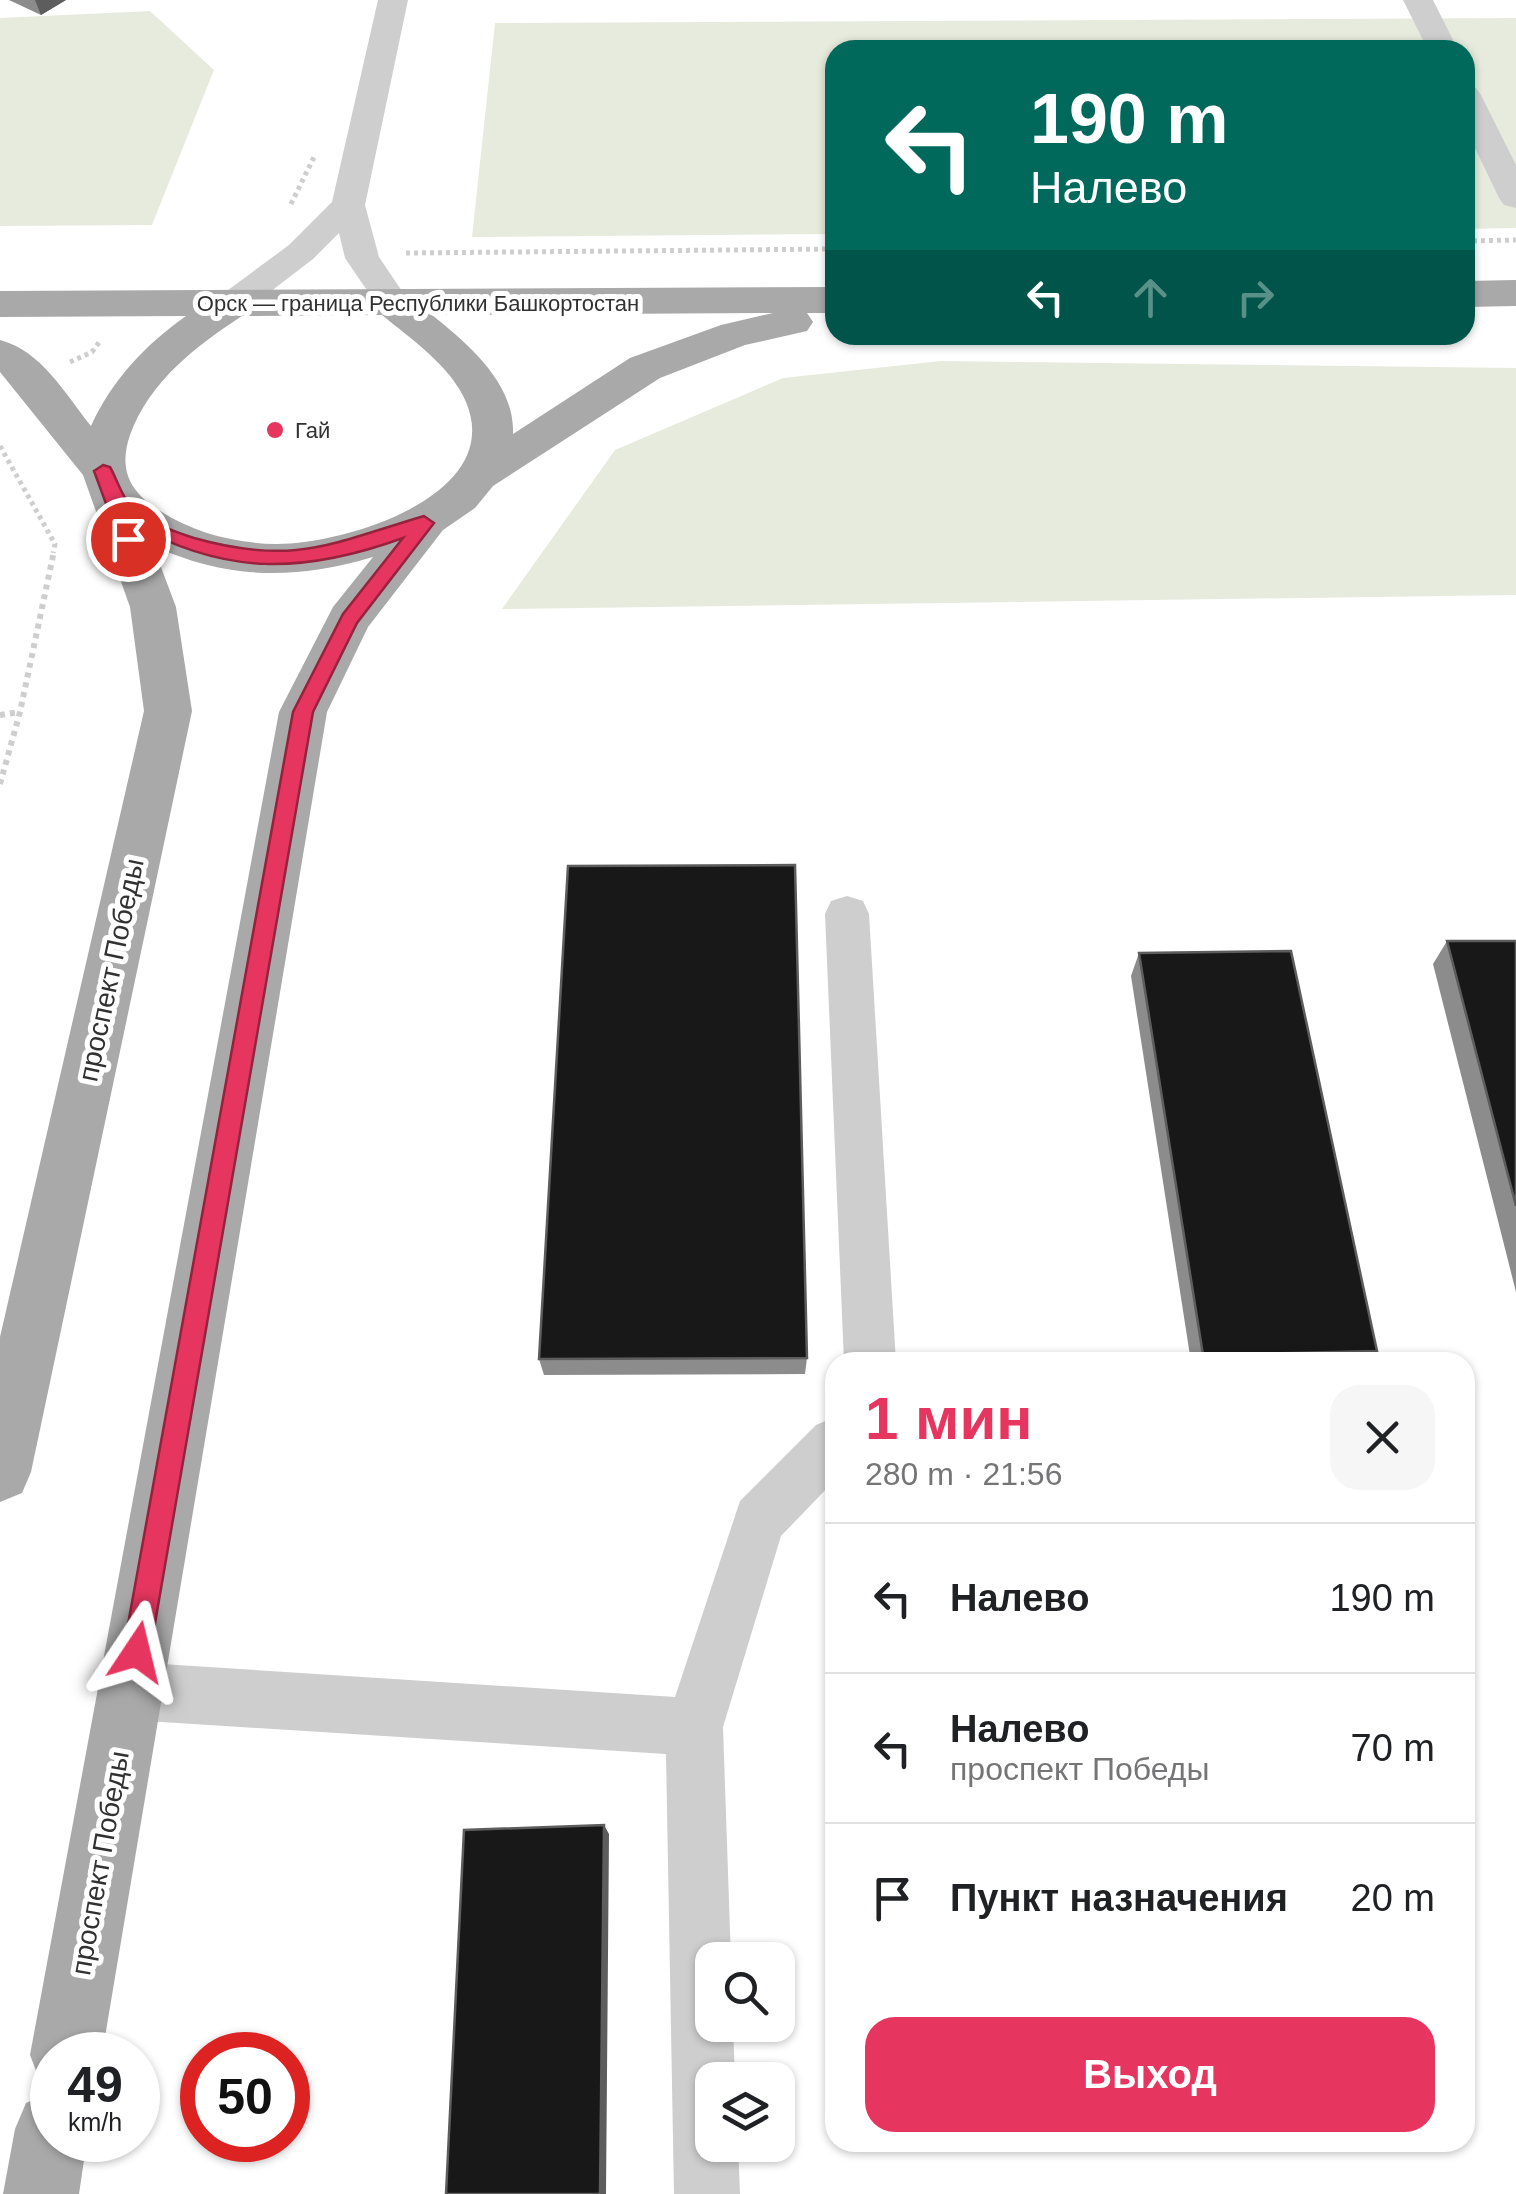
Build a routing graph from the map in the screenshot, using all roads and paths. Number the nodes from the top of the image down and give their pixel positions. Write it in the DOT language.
graph roads {
  1 [pos="393,0"];
  2 [pos="1418,0"];
  3 [pos="1438,40"];
  4 [pos="1475,115"];
  5 [pos="1516,198"];
  6 [pos="348,205"];
  7 [pos="1516,240"];
  8 [pos="1475,241"];
  9 [pos="1516,293"];
  10 [pos="1475,294"];
  11 [pos="825,300"];
  12 [pos="392,303"];
  13 [pos="0,304"];
  14 [pos="232,304"];
  15 [pos="825,316"];
  16 [pos="0,353"];
  17 [pos="0,446"];
  18 [pos="103,471"];
  19 [pos="480,475"];
  20 [pos="424,523"];
  21 [pos="20,712"];
  22 [pos="0,715"];
  23 [pos="0,784"];
  24 [pos="846,914"];
  25 [pos="869,1352"];
  26 [pos="825,1453"];
  27 [pos="0,1472"];
  28 [pos="130,1691"];
  29 [pos="694,1727"];
  30 [pos="70,2032"];
  31 [pos="46,2162"];
  32 [pos="41,2194"];
  33 [pos="708,2194"];
  1 -- 6 [label="street"];
  2 -- 3 [label="street"];
  4 -- 5 [label="street"];
  6 -- 12 [label="street"];
  6 -- 14 [label="street"];
  7 -- 8 [label="path"];
  9 -- 10 [label="main road"];
  11 -- 12 [label="main road, Орск — граница Республики Башкортостан"];
  12 -- 14 [label="main road, Орск — граница Республики Башкортостан"];
  12 -- 19 [label="main road"];
  13 -- 14 [label="main road, Орск — граница Республики Башкортостан"];
  14 -- 18 [label="main road"];
  15 -- 19 [label="main road"];
  16 -- 18 [label="main road"];
  17 -- 21 [label="path"];
  18 -- 20 [label="main road"];
  18 -- 27 [label="main road, проспект Победы"];
  19 -- 20 [label="main road"];
  20 -- 28 [label="main road, проспект Победы"];
  21 -- 22 [label="path"];
  21 -- 23 [label="path"];
  24 -- 25 [label="street"];
  26 -- 29 [label="street"];
  28 -- 29 [label="street"];
  28 -- 30 [label="main road, проспект Победы"];
  29 -- 33 [label="street"];
  31 -- 32 [label="main road"];
}
